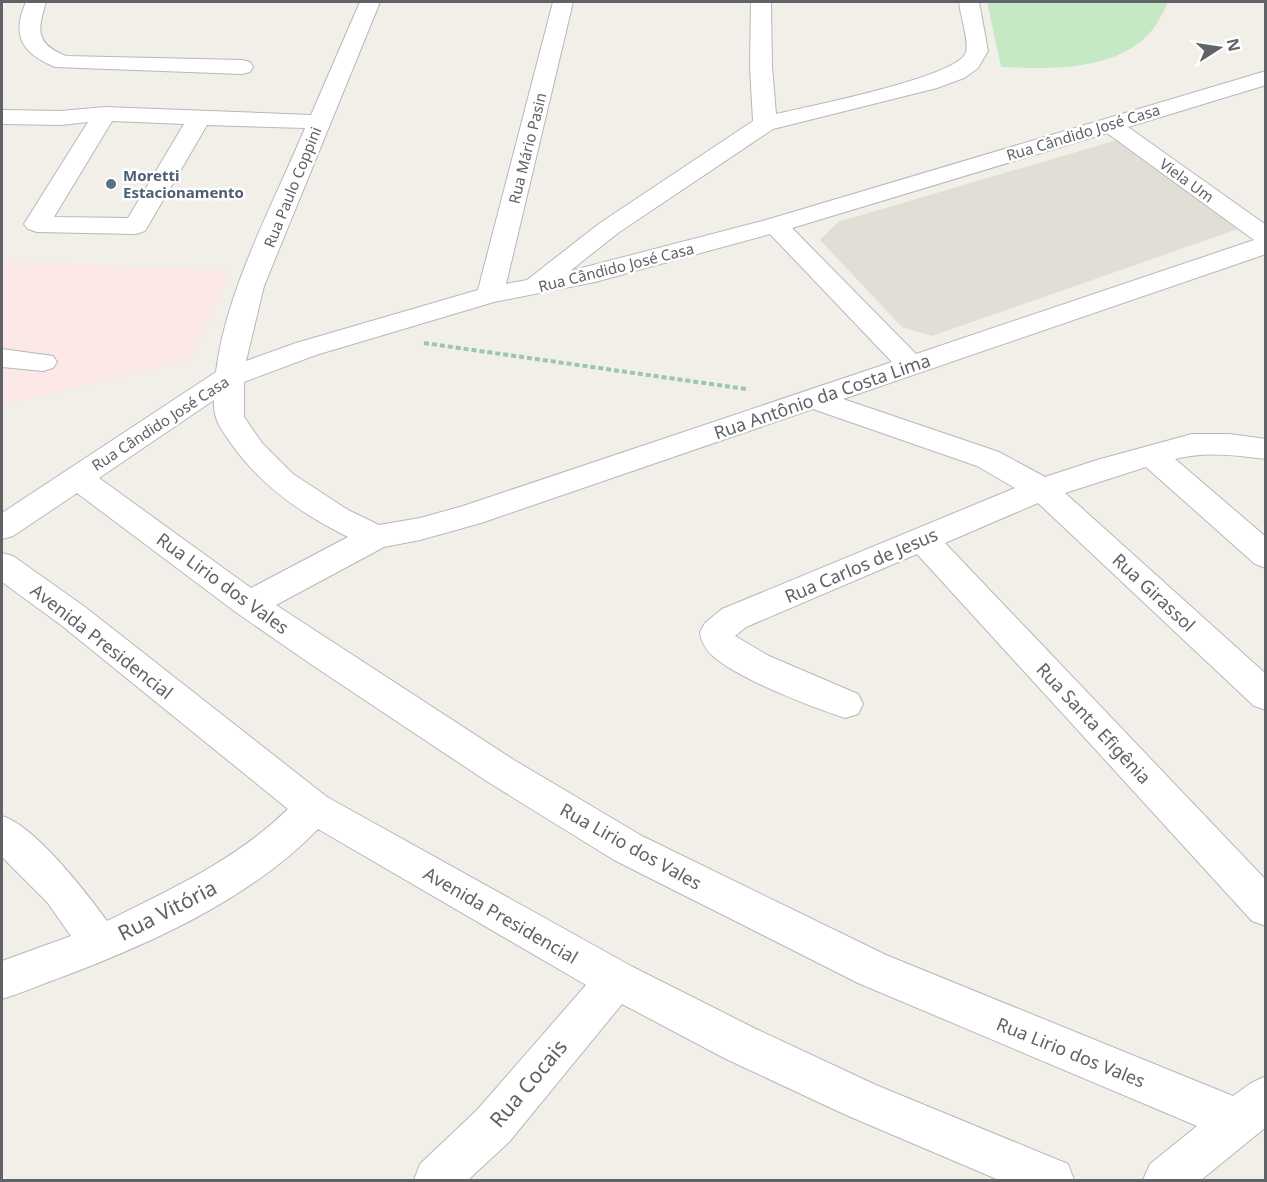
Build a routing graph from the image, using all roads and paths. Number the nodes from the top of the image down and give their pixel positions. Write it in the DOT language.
graph roads {
  1 [pos="36,2"];
  2 [pos="370,2"];
  3 [pos="563,2"];
  4 [pos="761,2"];
  5 [pos="969,2"];
  6 [pos="242,67"];
  7 [pos="1266,78"];
  8 [pos="105,114"];
  9 [pos="2,117"];
  10 [pos="200,117"];
  11 [pos="319,122"];
  12 [pos="765,124"];
  13 [pos="1109,124"];
  14 [pos="775,225"];
  15 [pos="1266,237"];
  16 [pos="1266,245"];
  17 [pos="531,288"];
  18 [pos="490,295"];
  19 [pos="417,342"];
  20 [pos="2,358"];
  21 [pos="43,362"];
  22 [pos="911,365"];
  23 [pos="229,377"];
  24 [pos="755,391"];
  25 [pos="813,399"];
  26 [pos="1266,449"];
  27 [pos="1151,455"];
  28 [pos="77,478"];
  29 [pos="1042,489"];
  30 [pos="2,528"];
  31 [pos="376,537"];
  32 [pos="922,538"];
  33 [pos="1266,556"];
  34 [pos="2,565"];
  35 [pos="249,604"];
  36 [pos="1266,696"];
  37 [pos="845,705"];
  38 [pos="314,808"];
  39 [pos="2,832"];
  40 [pos="1266,908"];
  41 [pos="100,944"];
  42 [pos="2,980"];
  43 [pos="616,980"];
  44 [pos="1251,1109"];
  45 [pos="436,1180"];
  46 [pos="1052,1180"];
  47 [pos="1166,1180"];
  1 -- 6 [label="street"];
  2 -- 11 [label="street, Rua Paulo Coppini"];
  3 -- 18 [label="street, Rua Mário Pasin"];
  4 -- 12 [label="street"];
  5 -- 12 [label="street"];
  7 -- 13 [label="street, Rua Cândido José Casa"];
  8 -- 9 [label="street"];
  8 -- 10 [label="street"];
  8 -- 10 [label="street"];
  10 -- 11 [label="street"];
  11 -- 23 [label="street, Rua Paulo Coppini"];
  12 -- 17 [label="street"];
  13 -- 14 [label="street, Rua Cândido José Casa"];
  13 -- 15 [label="street, Viela Um"];
  14 -- 17 [label="street, Rua Cândido José Casa"];
  14 -- 22 [label="street"];
  16 -- 22 [label="street, Rua Antônio da Costa Lima"];
  17 -- 18 [label="street, Rua Cândido José Casa"];
  18 -- 23 [label="street, Rua Cândido José Casa"];
  19 -- 24 [label="path"];
  20 -- 21 [label="street"];
  22 -- 25 [label="street, Rua Antônio da Costa Lima"];
  23 -- 28 [label="street, Rua Cândido José Casa"];
  23 -- 31 [label="street, Rua Paulo Coppini"];
  25 -- 29 [label="street, Rua Girassol"];
  25 -- 31 [label="street, Rua Antônio da Costa Lima"];
  26 -- 27 [label="street, Rua Carlos de Jesus"];
  27 -- 29 [label="street, Rua Carlos de Jesus"];
  27 -- 33 [label="street"];
  28 -- 30 [label="street, Rua Cândido José Casa"];
  28 -- 35 [label="street, Rua Lirio dos Vales"];
  29 -- 32 [label="street, Rua Carlos de Jesus"];
  29 -- 36 [label="street, Rua Girassol"];
  31 -- 35 [label="street, Rua Antônio da Costa Lima"];
  32 -- 37 [label="street, Rua Carlos de Jesus"];
  32 -- 40 [label="street, Rua Santa Efigênia"];
  34 -- 38 [label="street, Avenida Presidencial"];
  35 -- 44 [label="street, Rua Lirio dos Vales"];
  38 -- 41 [label="street, Rua Vitória"];
  38 -- 43 [label="street, Avenida Presidencial"];
  39 -- 41 [label="street"];
  41 -- 42 [label="street, Rua Vitória"];
  43 -- 45 [label="street, Rua Cocais"];
  43 -- 46 [label="street, Avenida Presidencial"];
  44 -- 47 [label="street"];
}
